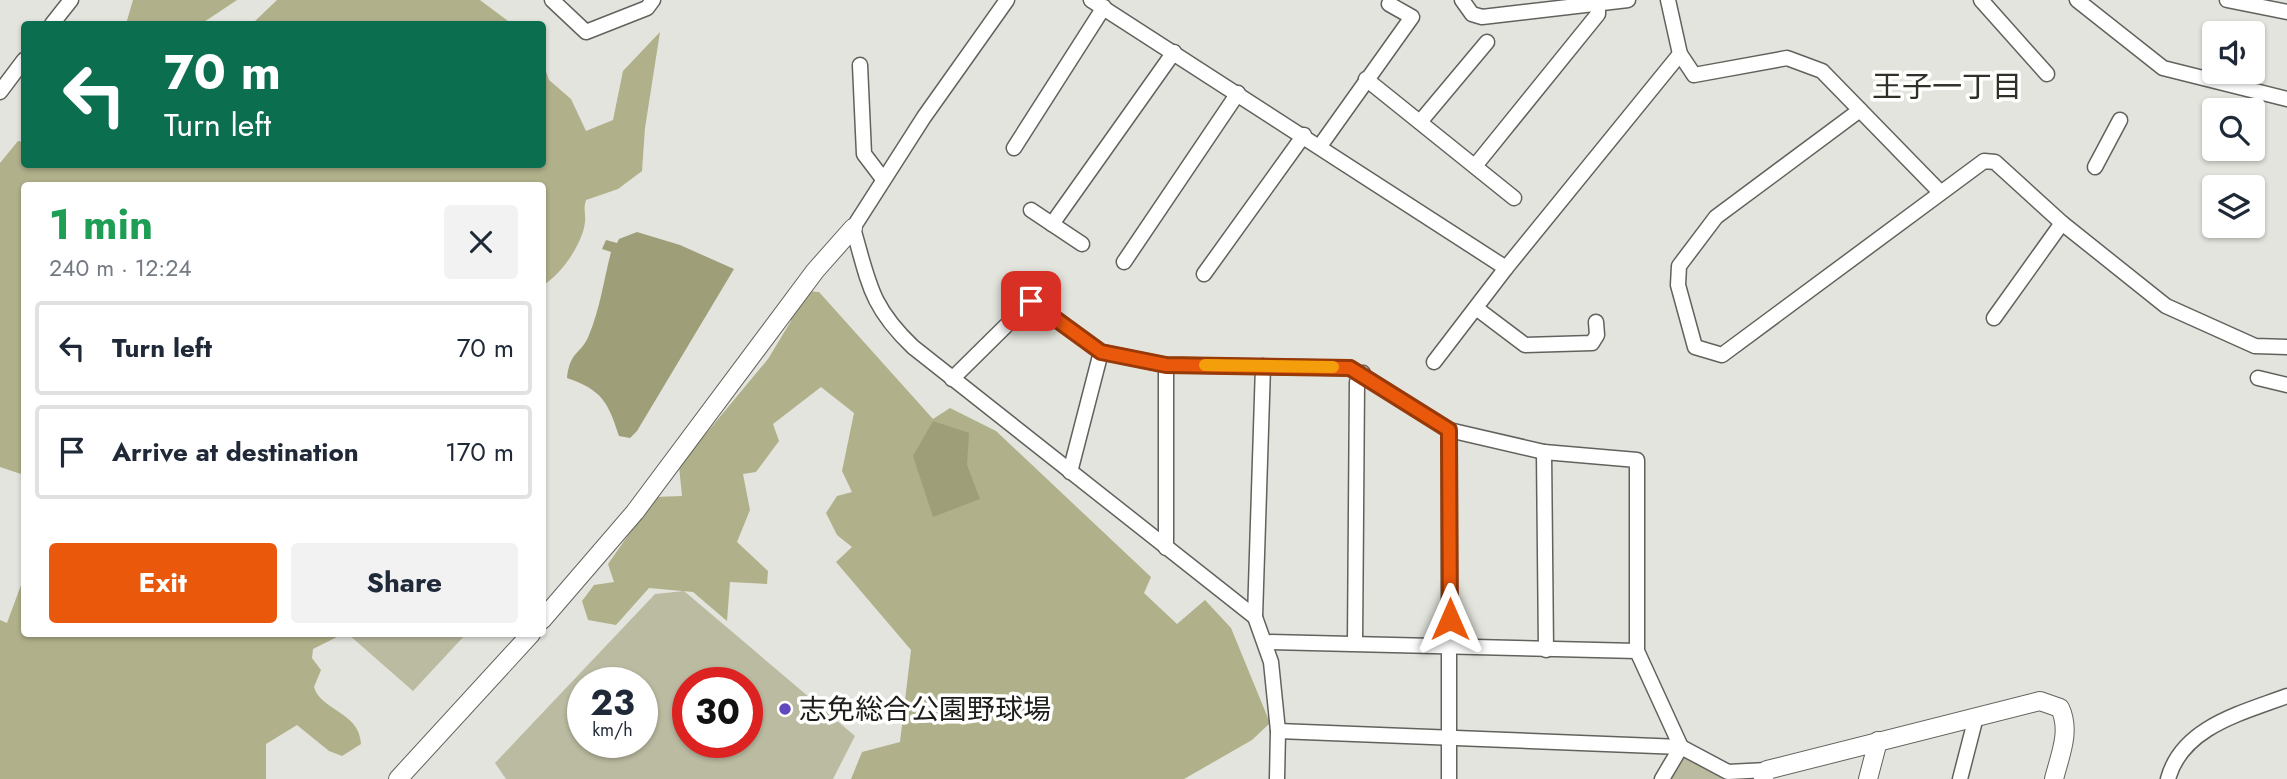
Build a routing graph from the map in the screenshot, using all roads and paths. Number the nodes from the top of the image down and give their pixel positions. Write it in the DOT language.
graph roads {
  1 [pos="71,0"];
  2 [pos="552,0"];
  3 [pos="653,0"];
  4 [pos="1007,0"];
  5 [pos="1462,0"];
  6 [pos="1628,0"];
  7 [pos="1668,0"];
  8 [pos="1981,0"];
  9 [pos="2077,0"];
  10 [pos="2227,0"];
  11 [pos="1098,3"];
  12 [pos="1389,4"];
  13 [pos="1598,5"];
  14 [pos="2287,12"];
  15 [pos="54,21"];
  16 [pos="1487,42"];
  17 [pos="1174,52"];
  18 [pos="1680,54"];
  19 [pos="21,64"];
  20 [pos="860,65"];
  21 [pos="2047,74"];
  22 [pos="1366,79"];
  23 [pos="0,92"];
  24 [pos="1238,93"];
  25 [pos="2287,99"];
  26 [pos="1860,110"];
  27 [pos="2120,120"];
  28 [pos="1420,122"];
  29 [pos="1304,135"];
  30 [pos="1320,146"];
  31 [pos="1014,148"];
  32 [pos="1475,166"];
  33 [pos="2095,167"];
  34 [pos="883,179"];
  35 [pos="1939,191"];
  36 [pos="1514,198"];
  37 [pos="1031,210"];
  38 [pos="2062,223"];
  39 [pos="1052,224"];
  40 [pos="853,229"];
  41 [pos="1082,244"];
  42 [pos="1124,261"];
  43 [pos="1506,268"];
  44 [pos="1204,274"];
  45 [pos="1476,308"];
  46 [pos="1994,318"];
  47 [pos="1596,322"];
  48 [pos="2287,347"];
  49 [pos="1101,352"];
  50 [pos="1434,362"];
  51 [pos="1166,365"];
  52 [pos="1263,366"];
  53 [pos="1363,373"];
  54 [pos="2258,378"];
  55 [pos="952,379"];
  56 [pos="2287,385"];
  57 [pos="1449,430"];
  58 [pos="1544,452"];
  59 [pos="1070,472"];
  60 [pos="1167,548"];
  61 [pos="546,615"];
  62 [pos="1255,617"];
  63 [pos="528,637"];
  64 [pos="1265,642"];
  65 [pos="1355,643"];
  66 [pos="1450,646"];
  67 [pos="1545,650"];
  68 [pos="1637,651"];
  69 [pos="2287,696"];
  70 [pos="1976,718"];
  71 [pos="1278,731"];
  72 [pos="1449,738"];
  73 [pos="1878,741"];
  74 [pos="1681,747"];
  75 [pos="1765,774"];
  76 [pos="398,779"];
  77 [pos="1277,779"];
  78 [pos="1449,779"];
  79 [pos="1662,779"];
  80 [pos="1868,779"];
  81 [pos="1960,779"];
  82 [pos="2054,779"];
  83 [pos="2168,779"];
  1 -- 15 [label="street"];
  2 -- 3 [label="street"];
  4 -- 34 [label="street"];
  5 -- 13 [label="street"];
  6 -- 13 [label="street"];
  7 -- 18 [label="street"];
  8 -- 21 [label="street"];
  9 -- 25 [label="street"];
  10 -- 14 [label="street"];
  11 -- 17 [label="street"];
  11 -- 31 [label="street"];
  12 -- 22 [label="street"];
  13 -- 32 [label="street"];
  16 -- 28 [label="street"];
  17 -- 24 [label="street"];
  17 -- 39 [label="street"];
  18 -- 26 [label="street"];
  18 -- 43 [label="street"];
  19 -- 23 [label="street"];
  20 -- 34 [label="street"];
  22 -- 28 [label="street"];
  22 -- 30 [label="street"];
  24 -- 29 [label="street"];
  24 -- 42 [label="street"];
  26 -- 35 [label="street"];
  26 -- 35 [label="street"];
  27 -- 33 [label="street"];
  28 -- 32 [label="street"];
  29 -- 30 [label="street"];
  29 -- 44 [label="street"];
  30 -- 43 [label="street"];
  32 -- 36 [label="street"];
  34 -- 40 [label="street"];
  35 -- 38 [label="street"];
  37 -- 39 [label="street"];
  38 -- 46 [label="street"];
  38 -- 48 [label="street"];
  39 -- 41 [label="street"];
  40 -- 55 [label="street"];
  40 -- 61 [label="street"];
  43 -- 45 [label="street"];
  45 -- 47 [label="street"];
  45 -- 50 [label="street"];
  49 -- 51 [label="street"];
  49 -- 55 [label="street"];
  49 -- 59 [label="street"];
  51 -- 52 [label="street"];
  51 -- 60 [label="street"];
  52 -- 53 [label="street"];
  52 -- 62 [label="street"];
  53 -- 57 [label="street"];
  53 -- 65 [label="street"];
  54 -- 56 [label="street"];
  55 -- 59 [label="street"];
  57 -- 58 [label="street"];
  57 -- 66 [label="street"];
  58 -- 67 [label="street"];
  58 -- 68 [label="street"];
  59 -- 60 [label="street"];
  60 -- 62 [label="street"];
  62 -- 64 [label="street"];
  63 -- 76 [label="street"];
  64 -- 65 [label="street"];
  64 -- 71 [label="street"];
  65 -- 66 [label="street"];
  66 -- 67 [label="street"];
  66 -- 72 [label="street"];
  67 -- 68 [label="street"];
  68 -- 74 [label="street"];
  69 -- 83 [label="street"];
  70 -- 73 [label="street"];
  70 -- 81 [label="street"];
  70 -- 82 [label="street"];
  71 -- 72 [label="street"];
  71 -- 77 [label="street"];
  72 -- 74 [label="street"];
  72 -- 78 [label="street"];
  73 -- 75 [label="street"];
  73 -- 80 [label="street"];
  74 -- 75 [label="street"];
  74 -- 79 [label="street"];
}
